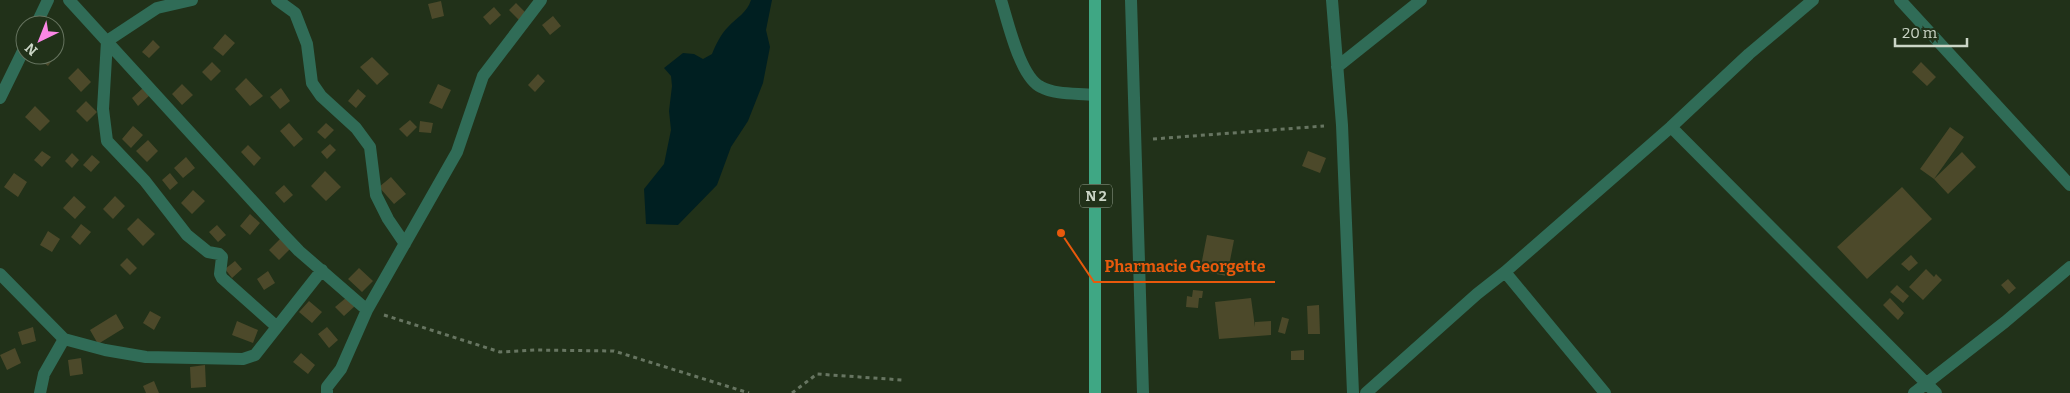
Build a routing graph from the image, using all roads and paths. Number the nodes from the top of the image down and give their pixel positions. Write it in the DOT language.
graph roads {
  1 [pos="48,0"];
  2 [pos="69,0"];
  3 [pos="192,0"];
  4 [pos="277,0"];
  5 [pos="541,0"];
  6 [pos="1001,0"];
  7 [pos="1095,0"];
  8 [pos="1132,0"];
  9 [pos="1332,0"];
  10 [pos="1421,0"];
  11 [pos="1813,0"];
  12 [pos="1900,0"];
  13 [pos="41,15"];
  14 [pos="107,41"];
  15 [pos="16,65"];
  16 [pos="1337,67"];
  17 [pos="1094,94"];
  18 [pos="0,98"];
  19 [pos="1342,125"];
  20 [pos="1671,127"];
  21 [pos="1136,140"];
  22 [pos="2070,185"];
  23 [pos="405,244"];
  24 [pos="2070,267"];
  25 [pos="322,270"];
  26 [pos="1505,272"];
  27 [pos="0,274"];
  28 [pos="368,310"];
  29 [pos="277,327"];
  30 [pos="64,339"];
  31 [pos="902,380"];
  32 [pos="1931,388"];
  33 [pos="324,391"];
  34 [pos="40,393"];
  35 [pos="749,393"];
  36 [pos="792,393"];
  37 [pos="1095,393"];
  38 [pos="1143,393"];
  39 [pos="1353,393"];
  40 [pos="1366,393"];
  41 [pos="1605,393"];
  42 [pos="1914,393"];
  1 -- 13 [label="street"];
  2 -- 14 [label="street"];
  3 -- 14 [label="street"];
  4 -- 23 [label="street"];
  5 -- 23 [label="street"];
  6 -- 17 [label="street"];
  7 -- 17 [label="main road, N 2"];
  8 -- 21 [label="street"];
  9 -- 16 [label="street"];
  10 -- 16 [label="street"];
  11 -- 20 [label="street"];
  12 -- 22 [label="street"];
  14 -- 25 [label="street"];
  14 -- 29 [label="street"];
  15 -- 18 [label="street"];
  16 -- 19 [label="street"];
  17 -- 37 [label="main road, N 2"];
  19 -- 21 [label="path"];
  19 -- 39 [label="street"];
  20 -- 26 [label="street"];
  20 -- 32 [label="street"];
  21 -- 38 [label="street"];
  23 -- 28 [label="street"];
  24 -- 32 [label="street"];
  25 -- 28 [label="street"];
  25 -- 29 [label="street"];
  26 -- 40 [label="street"];
  26 -- 41 [label="street"];
  27 -- 30 [label="street"];
  28 -- 33 [label="street"];
  28 -- 35 [label="path"];
  29 -- 30 [label="street"];
  30 -- 34 [label="street"];
  31 -- 36 [label="path"];
  32 -- 42 [label="street"];
}
